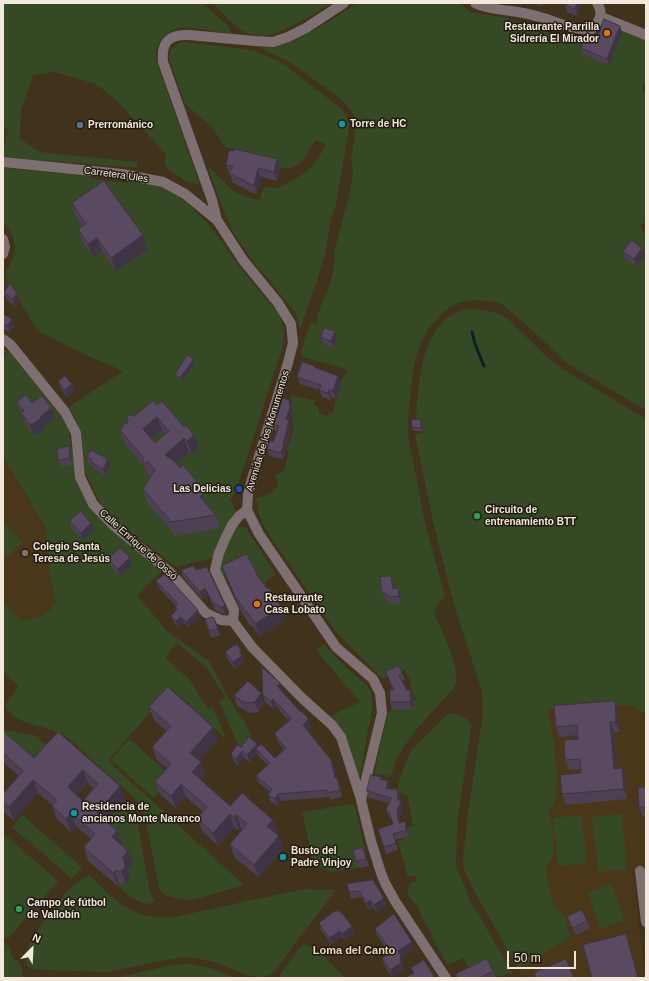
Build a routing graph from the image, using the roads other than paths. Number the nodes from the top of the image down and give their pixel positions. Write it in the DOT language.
graph roads {
  1 [pos="344,3"];
  2 [pos="475,3"];
  3 [pos="597,3"];
  4 [pos="601,17"];
  5 [pos="646,35"];
  6 [pos="3,162"];
  7 [pos="217,220"];
  8 [pos="3,239"];
  9 [pos="3,254"];
  10 [pos="3,339"];
  11 [pos="248,510"];
  12 [pos="233,621"];
  13 [pos="361,800"];
  14 [pos="640,871"];
  15 [pos="646,922"];
  16 [pos="446,978"];
  1 -- 7 [label="street, Avenida de los Monumentos"];
  2 -- 4 [label="street"];
  3 -- 4 [label="street"];
  4 -- 5 [label="street"];
  6 -- 7 [label="street, Carretera Ules"];
  7 -- 11 [label="street, Avenida de los Monumentos"];
  8 -- 9 [label="street"];
  10 -- 12 [label="street, Calle Enrique de Ossó"];
  11 -- 12 [label="street"];
  11 -- 13 [label="street, Avenida de los Monumentos"];
  12 -- 13 [label="street"];
  13 -- 16 [label="street, Avenida de los Monumentos"];
  14 -- 15 [label="street"];
}
